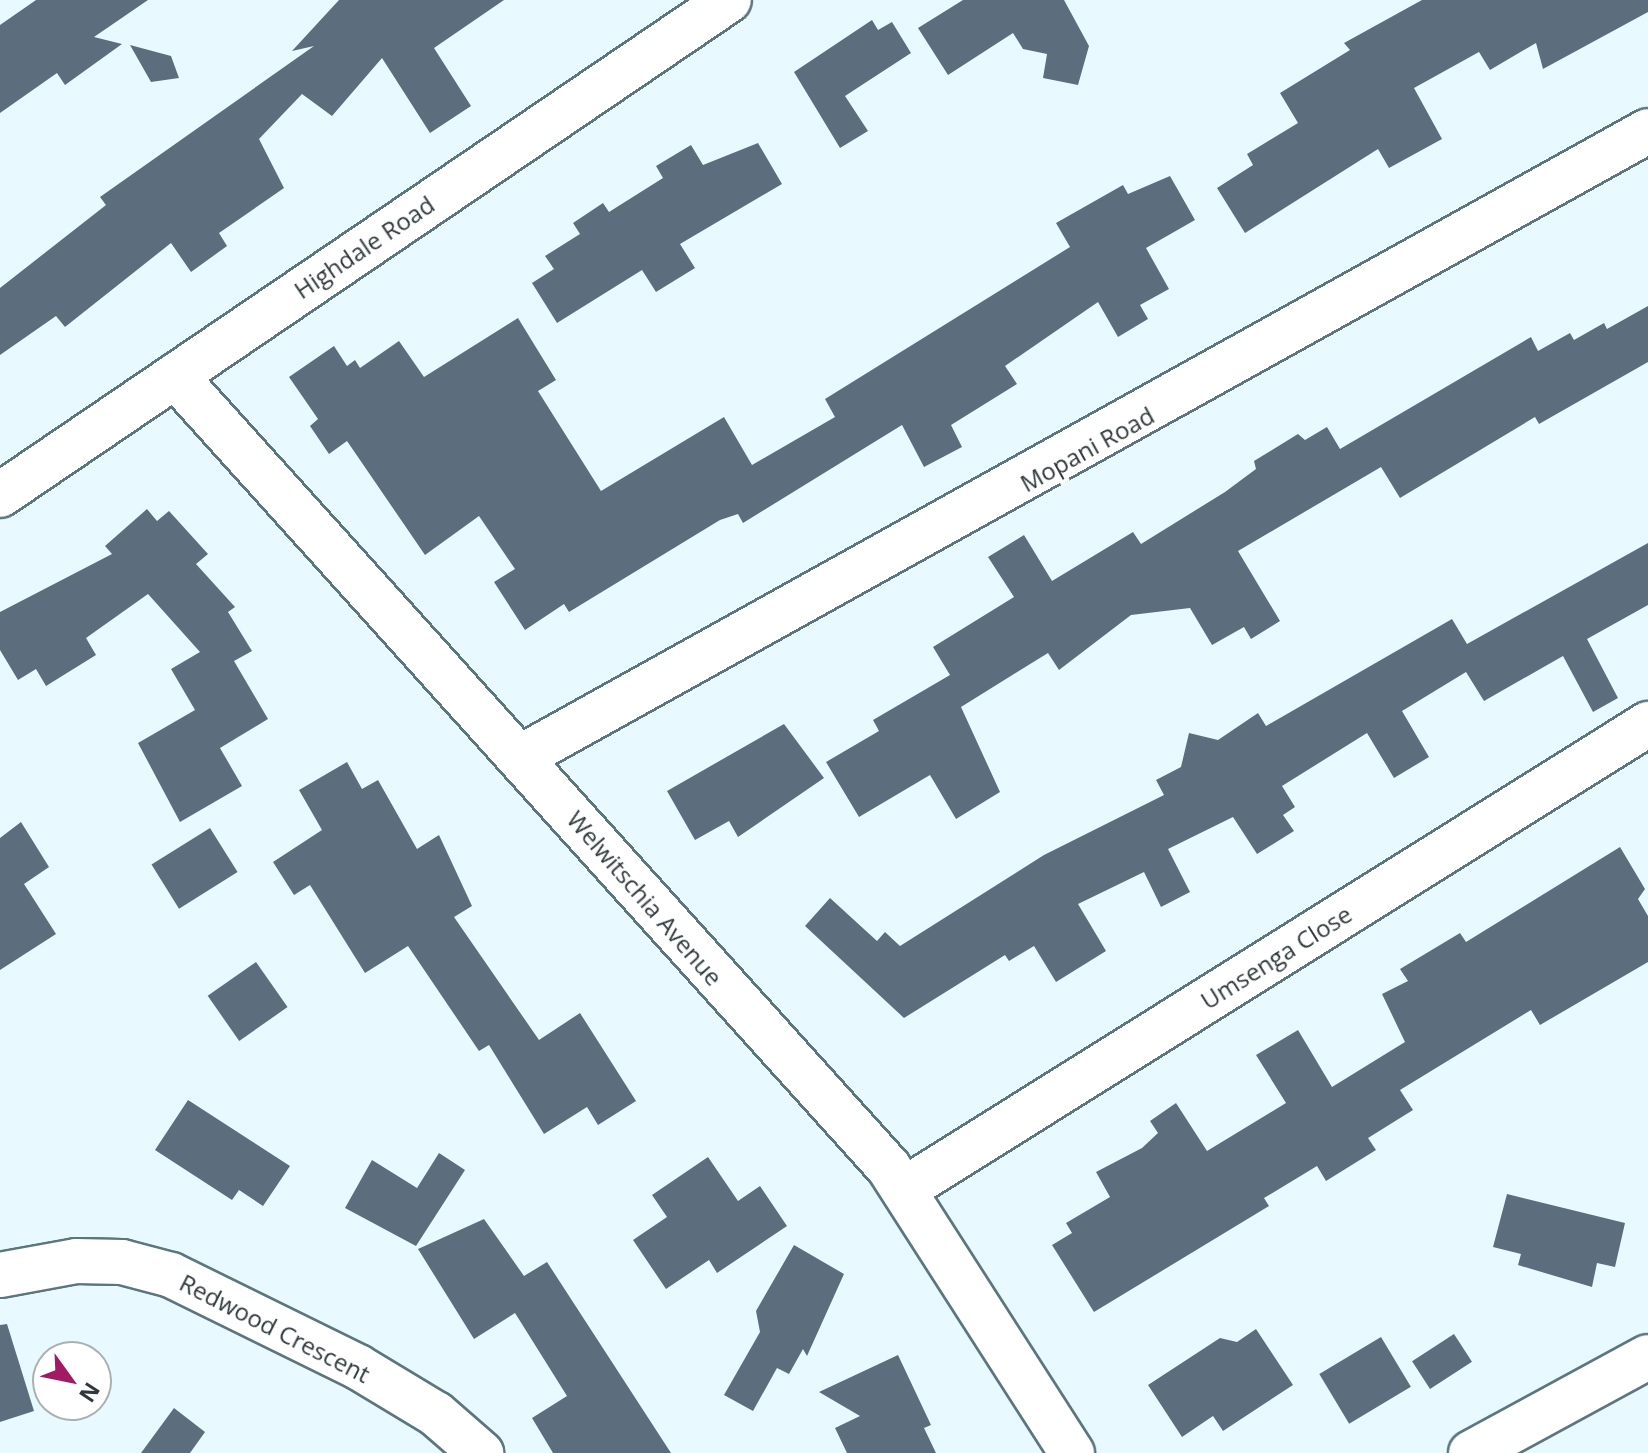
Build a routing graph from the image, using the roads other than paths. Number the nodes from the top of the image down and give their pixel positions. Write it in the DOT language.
graph roads {
  1 [pos="729,0"];
  2 [pos="1648,131"];
  3 [pos="175,376"];
  4 [pos="0,495"];
  5 [pos="1648,724"];
  6 [pos="521,757"];
  7 [pos="905,1189"];
  8 [pos="0,1275"];
  9 [pos="1648,1357"];
  10 [pos="481,1453"];
  11 [pos="1072,1453"];
  12 [pos="1471,1453"];
  1 -- 3 [label="street, Highdale Road"];
  2 -- 6 [label="street, Mopani Road"];
  3 -- 4 [label="street, Highdale Road"];
  3 -- 6 [label="street, Welwitschia Avenue"];
  5 -- 7 [label="street, Umsenga Close"];
  6 -- 7 [label="street, Welwitschia Avenue"];
  7 -- 11 [label="street, Welwitschia Avenue"];
  8 -- 10 [label="street, Redwood Crescent"];
  9 -- 12 [label="street"];
}
